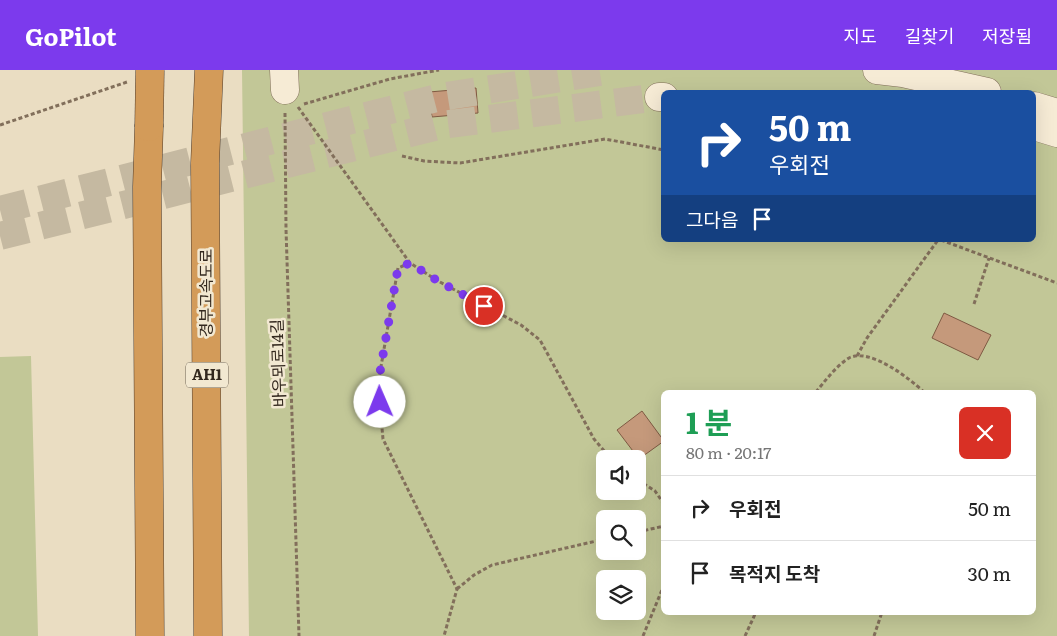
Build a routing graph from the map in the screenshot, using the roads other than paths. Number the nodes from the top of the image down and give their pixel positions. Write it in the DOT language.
graph roads {
  1 [pos="209,70"];
  2 [pos="877,70"];
  3 [pos="140,76"];
  4 [pos="978,90"];
  5 [pos="1036,107"];
  6 [pos="1057,113"];
  7 [pos="1036,127"];
  8 [pos="1057,133"];
  9 [pos="150,636"];
  10 [pos="208,636"];
  1 -- 10 [label="highway, 경부고속도로 / AH1"];
  2 -- 4 [label="street"];
  3 -- 9 [label="highway, bridge"];
  5 -- 6 [label="street"];
  7 -- 8 [label="street"];
}
